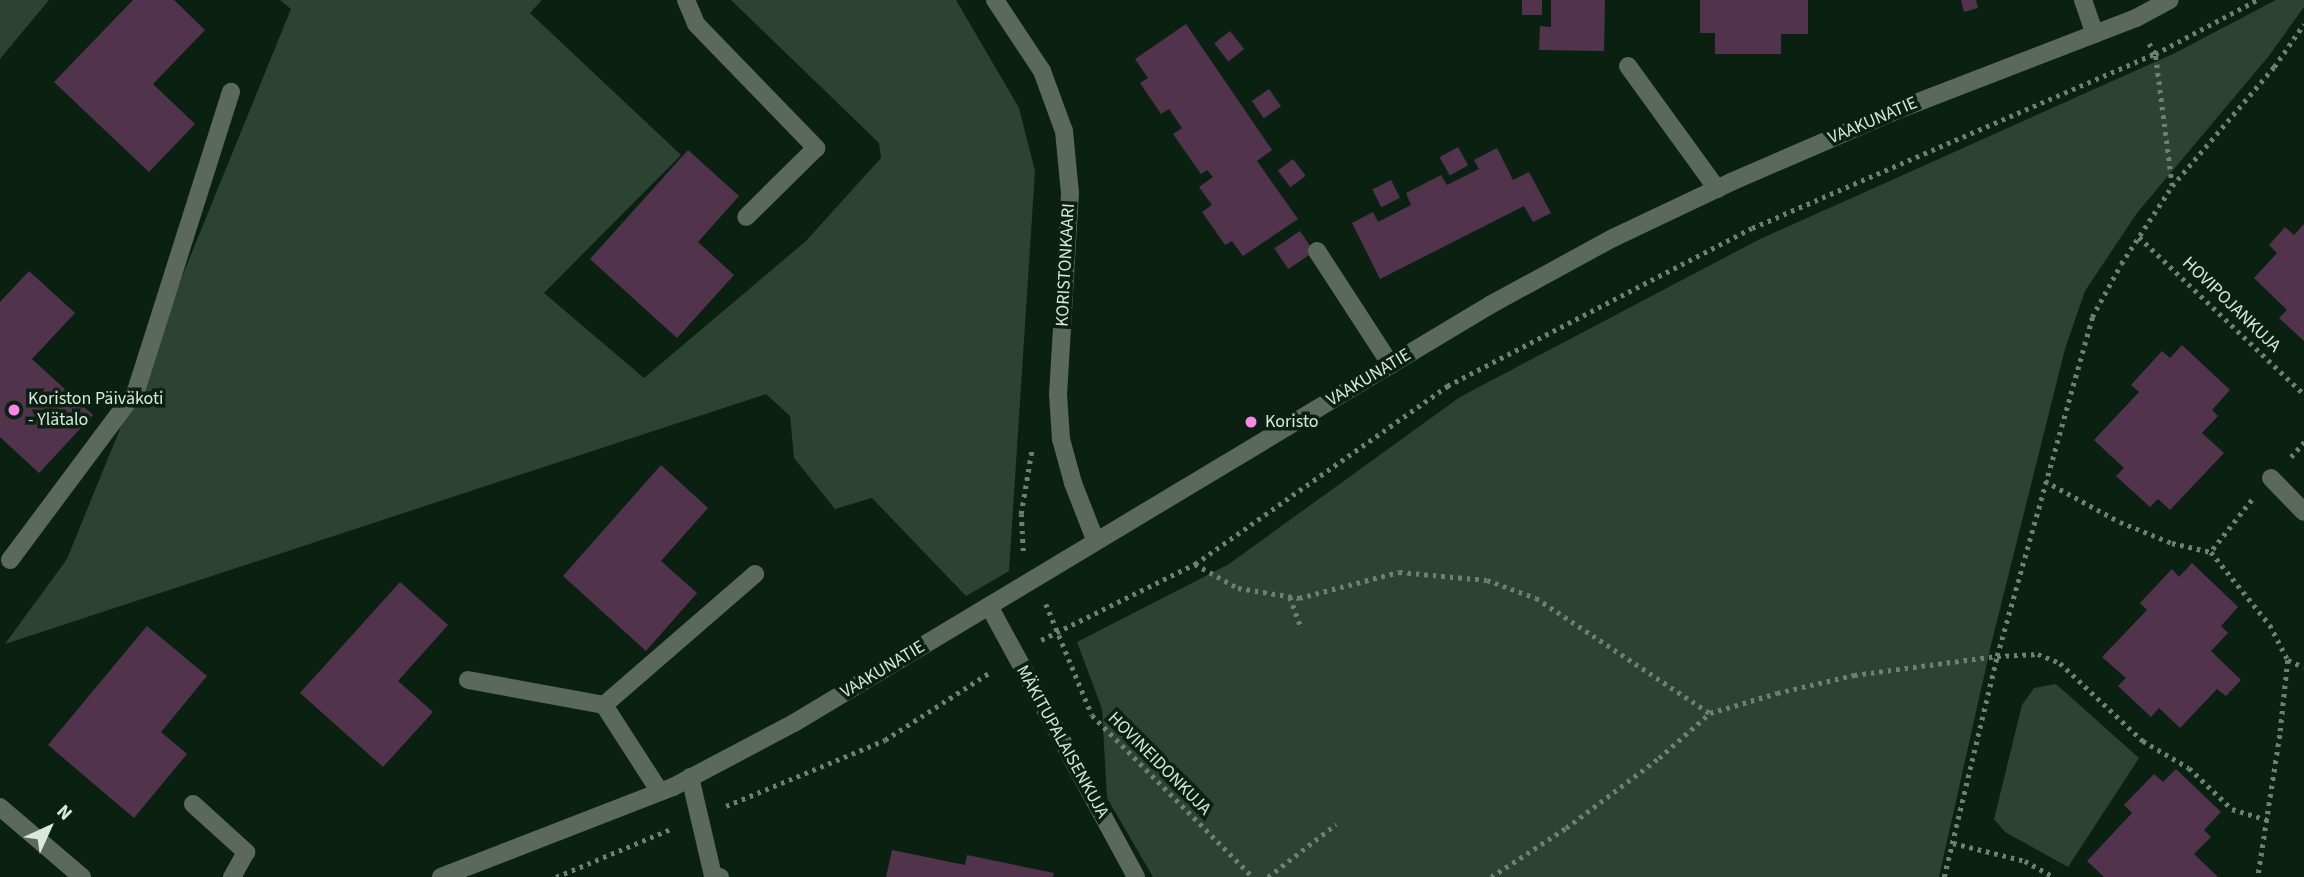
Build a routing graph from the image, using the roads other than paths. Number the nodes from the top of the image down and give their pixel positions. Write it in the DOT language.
graph roads {
  1 [pos="686,0"];
  2 [pos="995,0"];
  3 [pos="2082,0"];
  4 [pos="2170,0"];
  5 [pos="2095,34"];
  6 [pos="1628,65"];
  7 [pos="230,92"];
  8 [pos="1717,189"];
  9 [pos="746,217"];
  10 [pos="1317,251"];
  11 [pos="1391,365"];
  12 [pos="2271,478"];
  13 [pos="2304,512"];
  14 [pos="1096,542"];
  15 [pos="3,560"];
  16 [pos="755,574"];
  17 [pos="989,606"];
  18 [pos="468,680"];
  19 [pos="604,705"];
  20 [pos="690,778"];
  21 [pos="660,792"];
  22 [pos="193,804"];
  23 [pos="0,807"];
  24 [pos="82,877"];
  25 [pos="232,877"];
  26 [pos="441,877"];
  27 [pos="720,877"];
  28 [pos="1136,877"];
  1 -- 9 [label="street"];
  2 -- 14 [label="street, KORISTONKAARI"];
  3 -- 5 [label="street"];
  4 -- 5 [label="street, VAAKUNATIE"];
  5 -- 8 [label="street, VAAKUNATIE"];
  6 -- 8 [label="street"];
  7 -- 15 [label="street"];
  8 -- 11 [label="street, VAAKUNATIE"];
  10 -- 11 [label="street"];
  11 -- 14 [label="street, VAAKUNATIE"];
  12 -- 13 [label="street"];
  14 -- 17 [label="street, VAAKUNATIE"];
  16 -- 19 [label="street"];
  17 -- 20 [label="street, VAAKUNATIE"];
  17 -- 28 [label="street, MÄKITUPALAISENKUJA"];
  18 -- 19 [label="street"];
  19 -- 21 [label="street"];
  20 -- 21 [label="street, VAAKUNATIE"];
  20 -- 27 [label="street"];
  21 -- 26 [label="street, VAAKUNATIE"];
  22 -- 25 [label="street"];
  23 -- 24 [label="street"];
}
